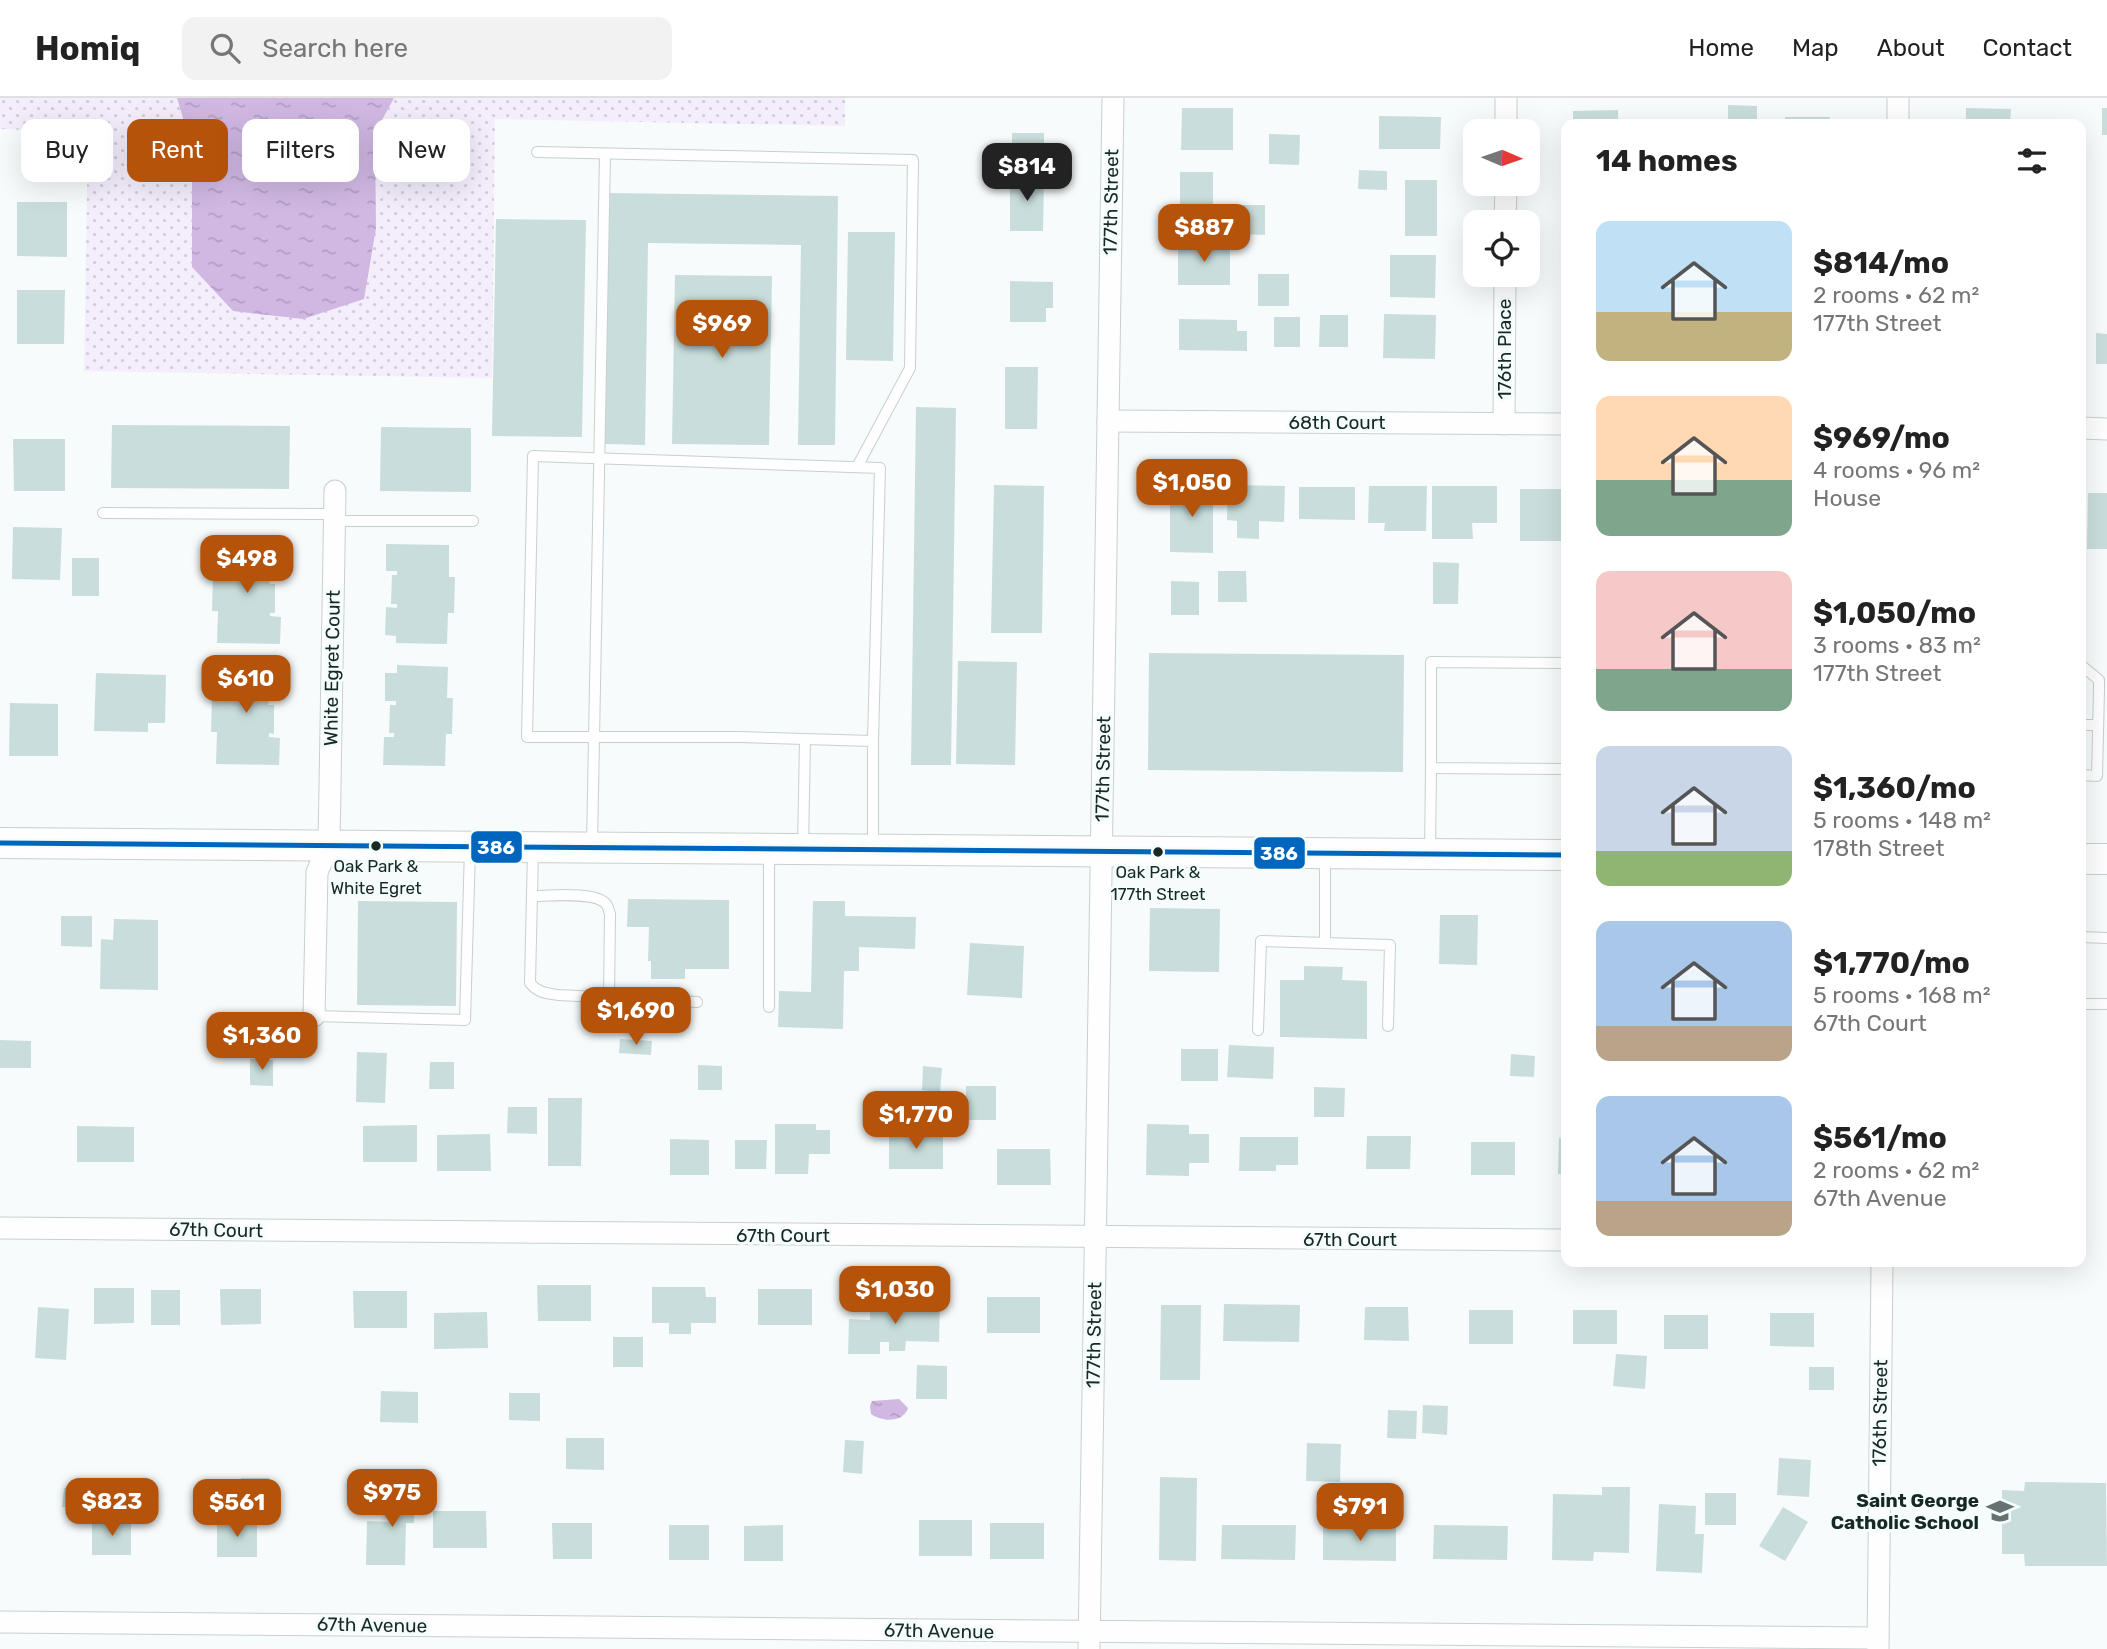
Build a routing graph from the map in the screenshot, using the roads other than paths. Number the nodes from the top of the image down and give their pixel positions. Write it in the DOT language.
graph roads {
  1 [pos="1113,98"];
  2 [pos="1506,98"];
  3 [pos="1898,98"];
  4 [pos="1506,119"];
  5 [pos="1898,119"];
  6 [pos="537,152"];
  7 [pos="605,155"];
  8 [pos="1505,287"];
  9 [pos="1108,421"];
  10 [pos="1504,424"];
  11 [pos="1561,424"];
  12 [pos="2086,428"];
  13 [pos="2107,429"];
  14 [pos="598,459"];
  15 [pos="857,467"];
  16 [pos="335,491"];
  17 [pos="103,513"];
  18 [pos="335,517"];
  19 [pos="473,521"];
  20 [pos="1561,663"];
  21 [pos="2086,669"];
  22 [pos="2103,689"];
  23 [pos="2086,724"];
  24 [pos="2098,724"];
  25 [pos="595,736"];
  26 [pos="805,739"];
  27 [pos="873,741"];
  28 [pos="1431,768"];
  29 [pos="1561,769"];
  30 [pos="2086,775"];
  31 [pos="0,843"];
  32 [pos="328,845"];
  33 [pos="470,846"];
  34 [pos="533,847"];
  35 [pos="592,848"];
  36 [pos="769,849"];
  37 [pos="803,849"];
  38 [pos="873,849"];
  39 [pos="1101,851"];
  40 [pos="1325,853"];
  41 [pos="1430,854"];
  42 [pos="1561,855"];
  43 [pos="2086,859"];
  44 [pos="2107,859"];
  45 [pos="532,896"];
  46 [pos="2086,937"];
  47 [pos="2107,938"];
  48 [pos="1325,943"];
  49 [pos="609,998"];
  50 [pos="697,1002"];
  51 [pos="2086,1004"];
  52 [pos="2107,1004"];
  53 [pos="769,1007"];
  54 [pos="314,1016"];
  55 [pos="1388,1026"];
  56 [pos="1258,1030"];
  57 [pos="0,1228"];
  58 [pos="1096,1238"];
  59 [pos="1561,1240"];
  60 [pos="1882,1267"];
  61 [pos="0,1622"];
  62 [pos="1089,1641"];
  63 [pos="1878,1644"];
  1 -- 9 [label="street, 177th Street"];
  2 -- 4 [label="street"];
  3 -- 5 [label="street"];
  6 -- 7 [label="lane"];
  7 -- 14 [label="lane"];
  7 -- 15 [label="lane"];
  8 -- 10 [label="street, 176th Place"];
  9 -- 10 [label="street, 68th Court"];
  9 -- 39 [label="street, 177th Street"];
  10 -- 11 [label="street, 68th Court"];
  12 -- 13 [label="street"];
  14 -- 15 [label="lane"];
  14 -- 25 [label="lane"];
  14 -- 25 [label="lane"];
  15 -- 27 [label="lane"];
  16 -- 18 [label="street, White Egret Court"];
  17 -- 18 [label="lane"];
  18 -- 19 [label="lane"];
  18 -- 32 [label="street, White Egret Court"];
  20 -- 28 [label="lane"];
  21 -- 22 [label="lane"];
  22 -- 24 [label="lane"];
  23 -- 24 [label="lane"];
  24 -- 30 [label="lane"];
  25 -- 26 [label="lane"];
  25 -- 35 [label="lane"];
  26 -- 27 [label="lane"];
  26 -- 37 [label="lane"];
  27 -- 38 [label="lane"];
  28 -- 29 [label="lane"];
  28 -- 41 [label="lane"];
  31 -- 32 [label="street"];
  32 -- 33 [label="street"];
  32 -- 54 [label="street, White Egret Court"];
  33 -- 34 [label="street"];
  33 -- 54 [label="lane"];
  34 -- 35 [label="street"];
  34 -- 45 [label="lane"];
  35 -- 36 [label="street"];
  36 -- 37 [label="street"];
  36 -- 53 [label="lane"];
  37 -- 38 [label="street"];
  38 -- 39 [label="street"];
  39 -- 40 [label="street"];
  39 -- 58 [label="street, 177th Street"];
  40 -- 41 [label="street"];
  40 -- 48 [label="lane"];
  41 -- 42 [label="street"];
  43 -- 44 [label="street"];
  45 -- 49 [label="lane"];
  45 -- 49 [label="lane"];
  46 -- 47 [label="lane"];
  48 -- 55 [label="lane"];
  48 -- 56 [label="lane"];
  49 -- 50 [label="lane"];
  51 -- 52 [label="lane"];
  57 -- 58 [label="street, 67th Court"];
  58 -- 59 [label="street, 67th Court"];
  58 -- 62 [label="street, 177th Street"];
  60 -- 63 [label="street, 176th Street"];
  61 -- 62 [label="street, 67th Avenue"];
  62 -- 63 [label="street, 67th Avenue"];
}
